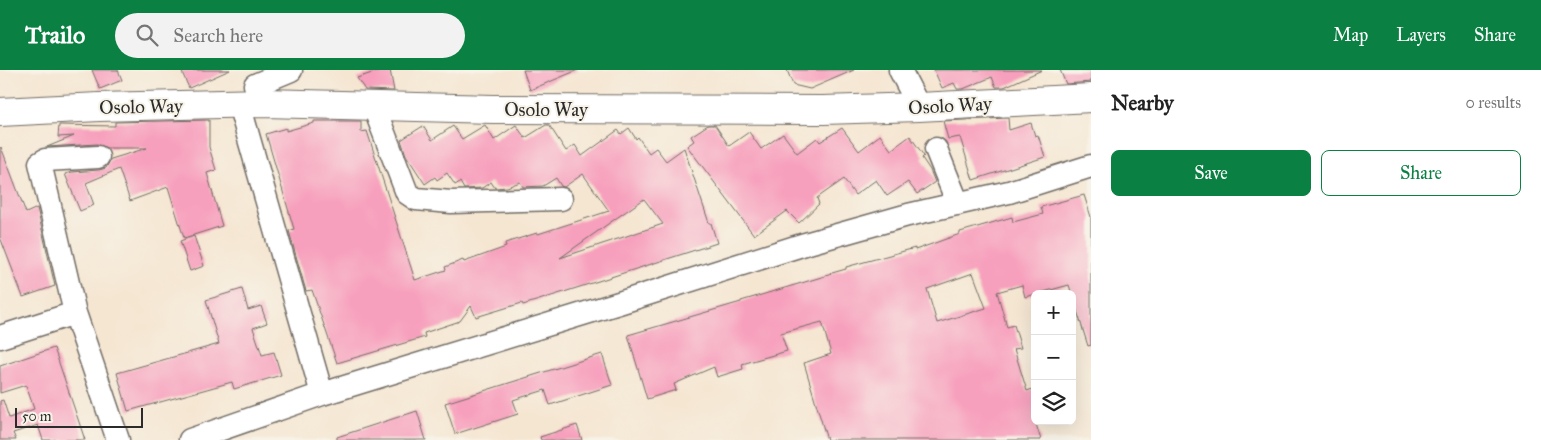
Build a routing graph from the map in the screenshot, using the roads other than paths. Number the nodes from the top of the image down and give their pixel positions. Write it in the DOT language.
graph roads {
  1 [pos="291,70"];
  2 [pos="900,70"];
  3 [pos="252,91"];
  4 [pos="1091,98"];
  5 [pos="374,107"];
  6 [pos="919,107"];
  7 [pos="0,112"];
  8 [pos="936,149"];
  9 [pos="98,157"];
  10 [pos="1091,166"];
  11 [pos="561,198"];
  12 [pos="958,204"];
  13 [pos="75,313"];
  14 [pos="0,337"];
  15 [pos="322,394"];
  16 [pos="118,440"];
  17 [pos="190,440"];
  1 -- 3 [label="street"];
  2 -- 6 [label="street"];
  3 -- 5 [label="main road, Osolo Way"];
  3 -- 7 [label="main road, Osolo Way"];
  3 -- 15 [label="street"];
  4 -- 6 [label="main road, Osolo Way"];
  5 -- 6 [label="main road, Osolo Way"];
  5 -- 11 [label="street"];
  8 -- 12 [label="street"];
  9 -- 13 [label="street"];
  10 -- 12 [label="street"];
  12 -- 15 [label="street"];
  13 -- 14 [label="street"];
  13 -- 16 [label="street"];
  15 -- 17 [label="street"];
}
